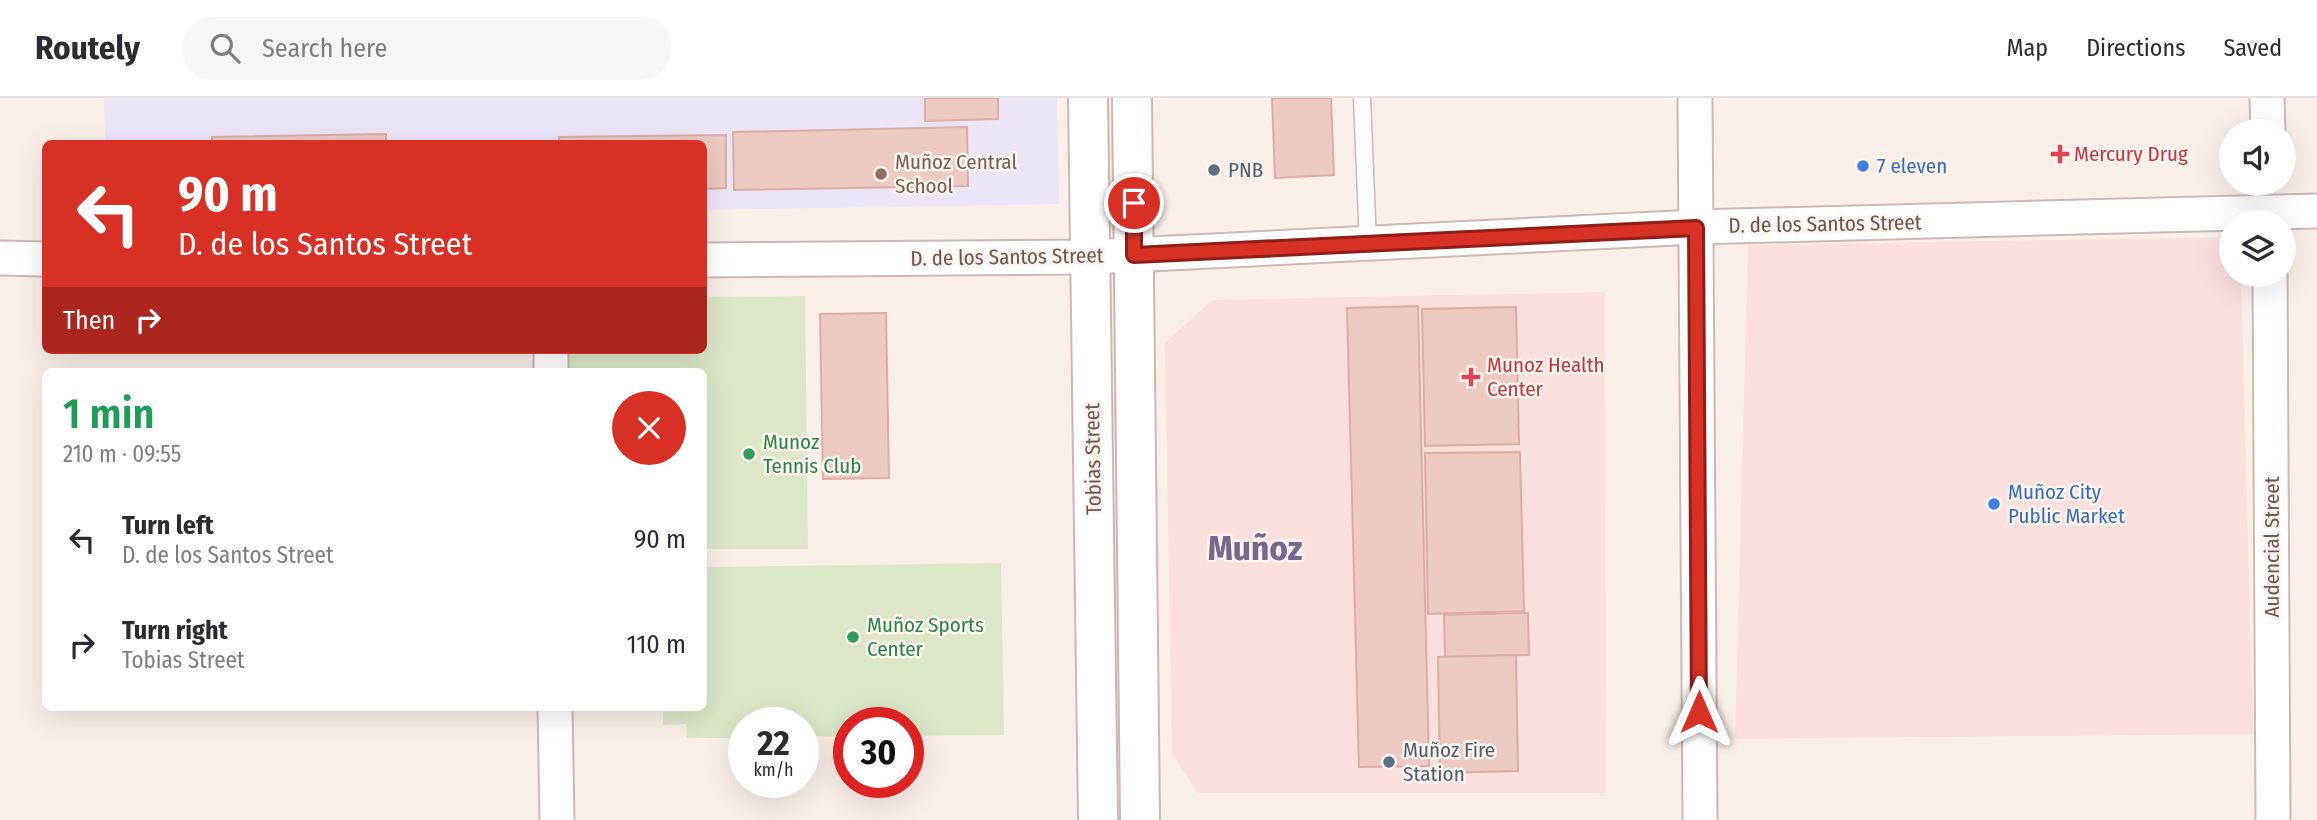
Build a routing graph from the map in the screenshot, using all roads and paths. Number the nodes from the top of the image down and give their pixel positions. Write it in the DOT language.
graph roads {
  1 [pos="1088,98"];
  2 [pos="1132,98"];
  3 [pos="1362,98"];
  4 [pos="1695,98"];
  5 [pos="2267,98"];
  6 [pos="2268,119"];
  7 [pos="2270,206"];
  8 [pos="2317,211"];
  9 [pos="1696,228"];
  10 [pos="1367,244"];
  11 [pos="1134,255"];
  12 [pos="1090,257"];
  13 [pos="0,258"];
  14 [pos="42,259"];
  15 [pos="707,260"];
  16 [pos="2270,287"];
  17 [pos="555,711"];
  18 [pos="557,820"];
  19 [pos="1098,820"];
  20 [pos="1140,820"];
  21 [pos="1700,820"];
  22 [pos="2273,820"];
  1 -- 12 [label="main road, Tobias Street"];
  2 -- 11 [label="main road, Tobias Street"];
  3 -- 10 [label="lane"];
  4 -- 9 [label="street"];
  5 -- 6 [label="street"];
  7 -- 8 [label="street, D. de los Santos Street"];
  7 -- 9 [label="street, D. de los Santos Street"];
  9 -- 10 [label="street, D. de los Santos Street"];
  9 -- 21 [label="street"];
  10 -- 11 [label="street, D. de los Santos Street"];
  11 -- 12 [label="street, D. de los Santos Street"];
  11 -- 20 [label="main road, Tobias Street"];
  12 -- 15 [label="street, D. de los Santos Street"];
  12 -- 19 [label="main road, Tobias Street"];
  13 -- 14 [label="street"];
  16 -- 22 [label="street, Audencial Street"];
  17 -- 18 [label="street"];
}
